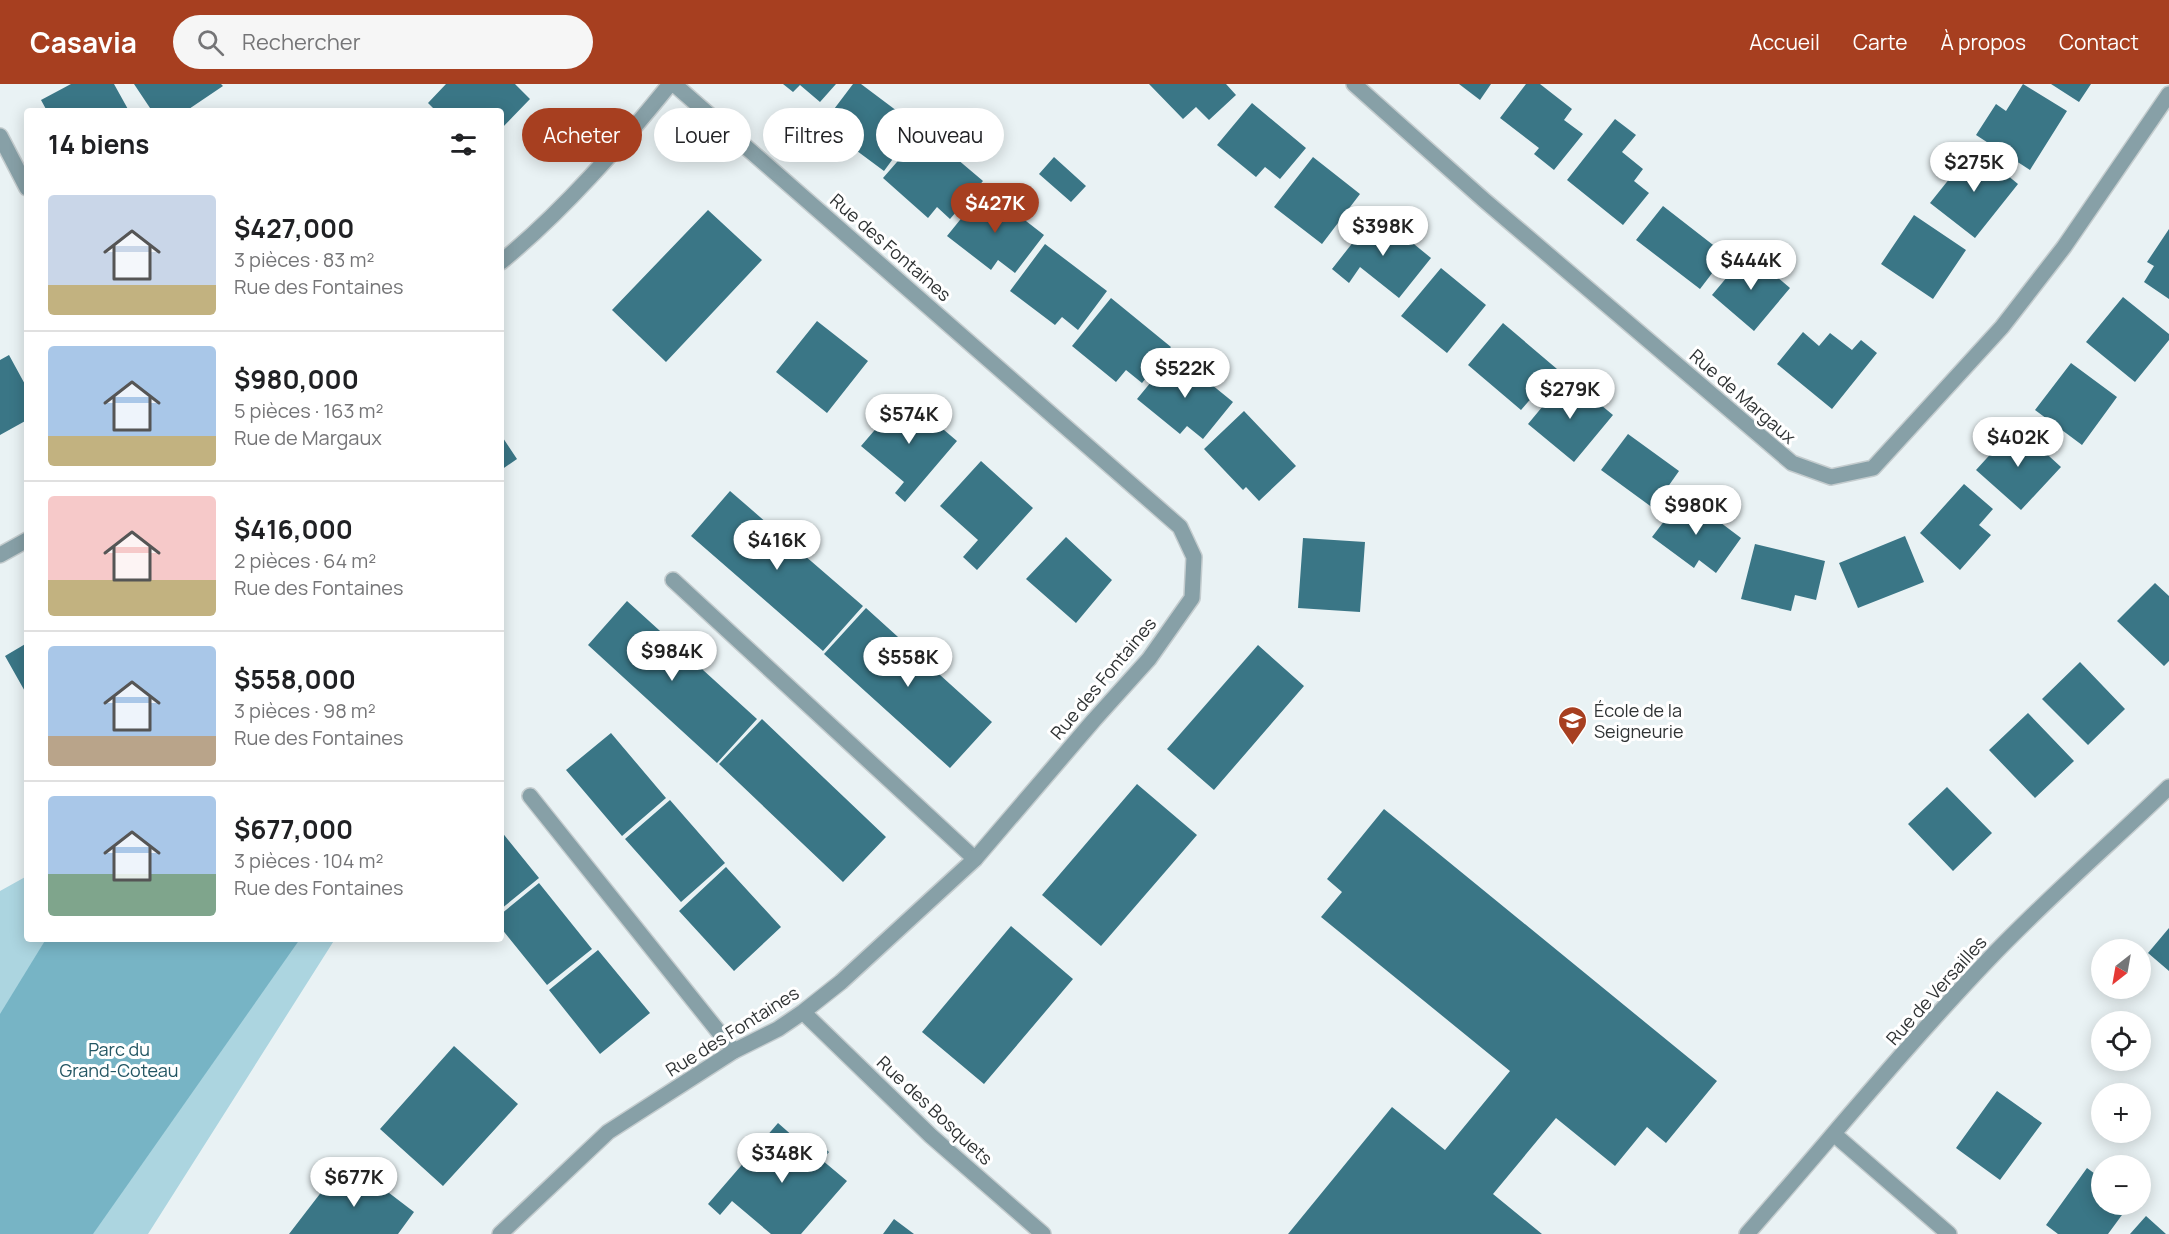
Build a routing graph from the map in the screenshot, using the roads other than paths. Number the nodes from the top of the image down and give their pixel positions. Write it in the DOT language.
graph roads {
  1 [pos="672,84"];
  2 [pos="1353,84"];
  3 [pos="2169,94"];
  4 [pos="0,136"];
  5 [pos="24,182"];
  6 [pos="504,259"];
  7 [pos="24,542"];
  8 [pos="0,555"];
  9 [pos="673,580"];
  10 [pos="2169,787"];
  11 [pos="530,796"];
  12 [pos="975,858"];
  13 [pos="802,1012"];
  14 [pos="734,1051"];
  15 [pos="1834,1135"];
  16 [pos="500,1234"];
  17 [pos="1043,1234"];
  18 [pos="1747,1234"];
  19 [pos="1949,1234"];
  1 -- 6 [label="street"];
  1 -- 12 [label="street, Rue des Fontaines"];
  2 -- 3 [label="street, Rue de Margaux"];
  4 -- 5 [label="street"];
  7 -- 8 [label="street"];
  9 -- 12 [label="street"];
  10 -- 15 [label="street, Rue de Versailles"];
  11 -- 14 [label="street"];
  12 -- 13 [label="street, Rue des Fontaines"];
  13 -- 14 [label="street, Rue des Fontaines"];
  13 -- 17 [label="street, Rue des Bosquets"];
  14 -- 16 [label="street, Rue des Fontaines"];
  15 -- 18 [label="street, Rue de Versailles"];
  15 -- 19 [label="street"];
}
